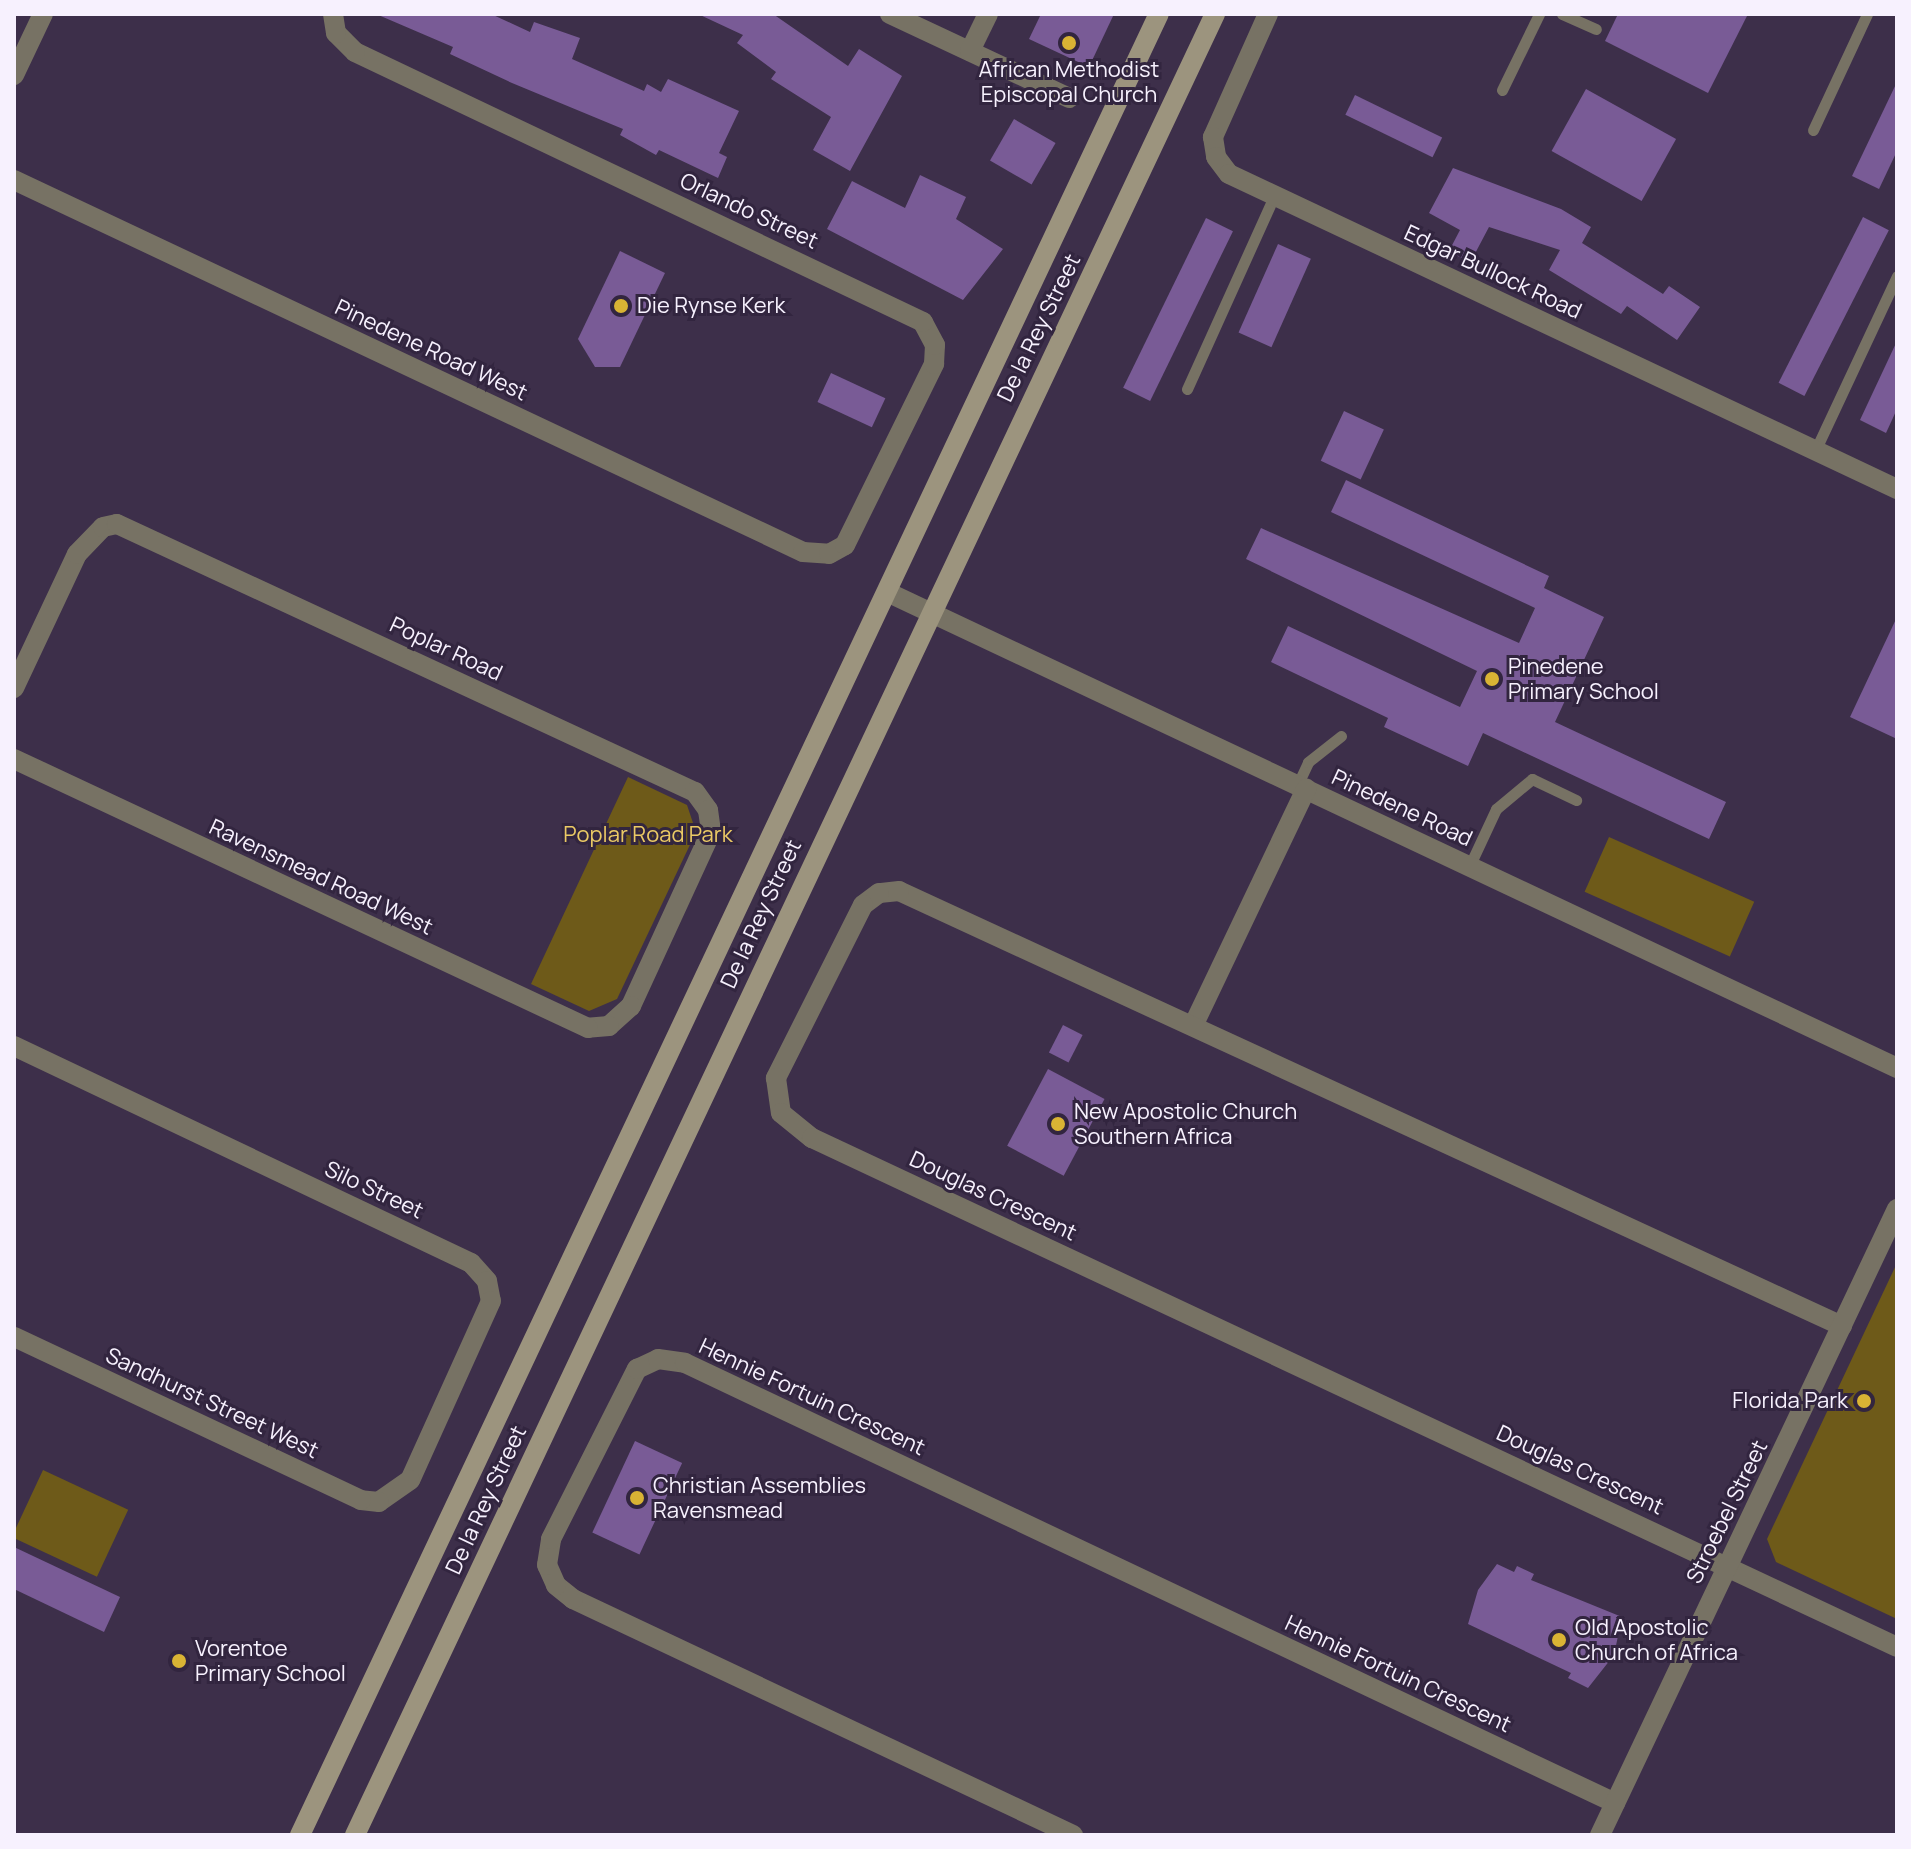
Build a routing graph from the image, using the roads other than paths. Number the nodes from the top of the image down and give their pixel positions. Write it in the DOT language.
graph roads {
  1 [pos="43,14"];
  2 [pos="333,14"];
  3 [pos="890,14"];
  4 [pos="988,14"];
  5 [pos="1159,14"];
  6 [pos="1215,14"];
  7 [pos="1268,14"];
  8 [pos="1539,14"];
  9 [pos="1562,14"];
  10 [pos="1867,14"];
  11 [pos="1596,29"];
  12 [pos="970,51"];
  13 [pos="14,75"];
  14 [pos="1502,90"];
  15 [pos="1069,98"];
  16 [pos="1813,130"];
  17 [pos="14,180"];
  18 [pos="1274,196"];
  19 [pos="1897,276"];
  20 [pos="1187,389"];
  21 [pos="1815,451"];
  22 [pos="1895,482"];
  23 [pos="829,554"];
  24 [pos="887,592"];
  25 [pos="929,611"];
  26 [pos="14,688"];
  27 [pos="1341,736"];
  28 [pos="14,759"];
  29 [pos="1302,788"];
  30 [pos="1576,800"];
  31 [pos="1469,867"];
  32 [pos="609,1026"];
  33 [pos="1193,1026"];
  34 [pos="14,1046"];
  35 [pos="1897,1068"];
  36 [pos="1897,1209"];
  37 [pos="1842,1326"];
  38 [pos="14,1337"];
  39 [pos="391,1498"];
  40 [pos="1728,1566"];
  41 [pos="1897,1647"];
  42 [pos="1615,1803"];
  43 [pos="300,1835"];
  44 [pos="355,1835"];
  45 [pos="1073,1835"];
  46 [pos="1600,1835"];
  1 -- 13 [label="street"];
  2 -- 23 [label="street, Orlando Street"];
  3 -- 12 [label="street"];
  4 -- 12 [label="street"];
  5 -- 24 [label="main road, De la Rey Street"];
  6 -- 25 [label="main road, De la Rey Street"];
  7 -- 18 [label="street, Edgar Bullock Road"];
  8 -- 14 [label="lane"];
  9 -- 11 [label="lane"];
  10 -- 16 [label="lane"];
  12 -- 15 [label="street"];
  17 -- 23 [label="street, Pinedene Road West"];
  18 -- 20 [label="lane"];
  18 -- 21 [label="street, Edgar Bullock Road"];
  19 -- 21 [label="lane"];
  21 -- 22 [label="street, Edgar Bullock Road"];
  24 -- 25 [label="street, Pinedene Road"];
  24 -- 43 [label="main road, De la Rey Street"];
  25 -- 29 [label="street, Pinedene Road"];
  25 -- 44 [label="main road, De la Rey Street"];
  26 -- 32 [label="street, Poplar Road"];
  27 -- 29 [label="lane"];
  28 -- 32 [label="street, Ravensmead Road West"];
  29 -- 31 [label="street, Pinedene Road"];
  29 -- 33 [label="street"];
  30 -- 31 [label="lane"];
  31 -- 35 [label="street, Pinedene Road"];
  33 -- 37 [label="street, Douglas Crescent"];
  33 -- 40 [label="street, Douglas Crescent"];
  34 -- 39 [label="street, Silo Street"];
  36 -- 37 [label="street, Stroebel Street"];
  37 -- 40 [label="street, Stroebel Street"];
  38 -- 39 [label="street, Sandhurst Street West"];
  40 -- 41 [label="street, Douglas Crescent"];
  40 -- 42 [label="street, Stroebel Street"];
  42 -- 45 [label="street, Hennie Fortuin Crescent"];
  42 -- 46 [label="street, Stroebel Street"];
}
